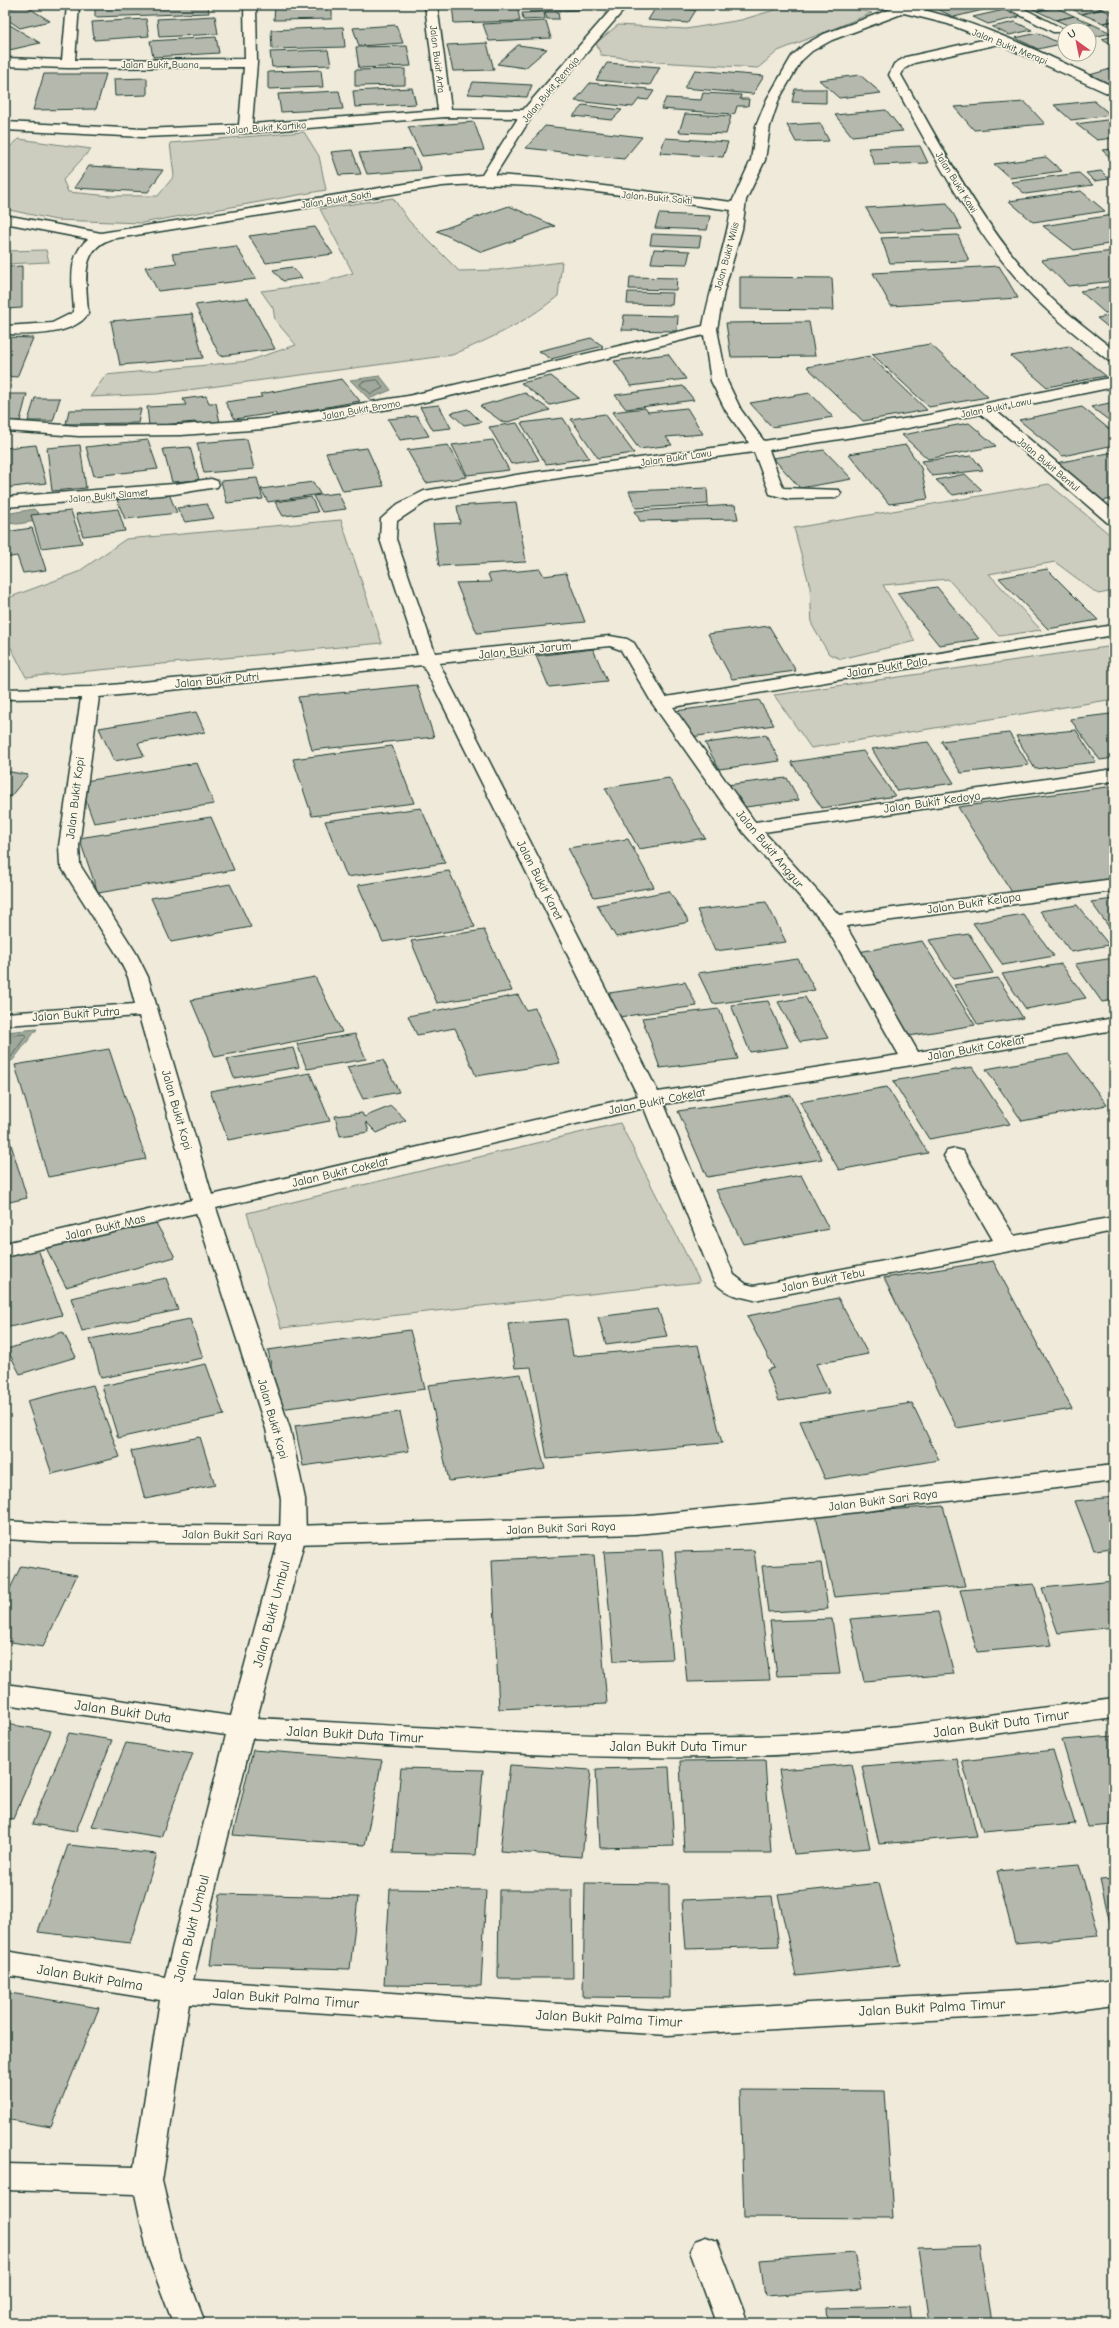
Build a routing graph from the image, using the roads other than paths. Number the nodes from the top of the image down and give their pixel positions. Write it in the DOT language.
graph roads {
  1 [pos="73,5"];
  2 [pos="250,5"];
  3 [pos="432,5"];
  4 [pos="622,5"];
  5 [pos="887,5"];
  6 [pos="1007,5"];
  7 [pos="908,7"];
  8 [pos="1057,29"];
  9 [pos="999,40"];
  10 [pos="5,62"];
  11 [pos="251,63"];
  12 [pos="68,64"];
  13 [pos="1114,92"];
  14 [pos="445,113"];
  15 [pos="527,114"];
  16 [pos="5,126"];
  17 [pos="245,128"];
  18 [pos="486,179"];
  19 [pos="738,207"];
  20 [pos="5,219"];
  21 [pos="101,237"];
  22 [pos="710,329"];
  23 [pos="5,330"];
  24 [pos="1114,358"];
  25 [pos="1114,382"];
  26 [pos="985,410"];
  27 [pos="5,426"];
  28 [pos="759,445"];
  29 [pos="211,484"];
  30 [pos="833,492"];
  31 [pos="5,502"];
  32 [pos="1114,519"];
  33 [pos="1114,630"];
  34 [pos="621,643"];
  35 [pos="428,660"];
  36 [pos="91,692"];
  37 [pos="5,694"];
  38 [pos="661,703"];
  39 [pos="1114,775"];
  40 [pos="750,828"];
  41 [pos="1114,885"];
  42 [pos="834,922"];
  43 [pos="147,1009"];
  44 [pos="5,1019"];
  45 [pos="1114,1024"];
  46 [pos="912,1059"];
  47 [pos="652,1100"];
  48 [pos="955,1156"];
  49 [pos="204,1204"];
  50 [pos="1114,1224"];
  51 [pos="1007,1244"];
  52 [pos="5,1250"];
  53 [pos="1114,1473"];
  54 [pos="5,1530"];
  55 [pos="293,1536"];
  56 [pos="5,1694"];
  57 [pos="1114,1708"];
  58 [pos="241,1727"];
  59 [pos="5,1963"];
  60 [pos="176,1991"];
  61 [pos="1114,1993"];
  62 [pos="5,2177"];
  63 [pos="147,2181"];
  64 [pos="706,2251"];
  65 [pos="189,2323"];
  66 [pos="732,2323"];
  1 -- 12 [label="street"];
  2 -- 11 [label="street"];
  3 -- 14 [label="street, Jalan Bukit Arta"];
  4 -- 15 [label="street, Jalan Bukit Remaja"];
  5 -- 7 [label="street, Jalan Bukit Merapi"];
  6 -- 8 [label="street"];
  7 -- 9 [label="street, Jalan Bukit Merapi"];
  7 -- 19 [label="street, Jalan Bukit Wilis"];
  9 -- 13 [label="street, Jalan Bukit Merapi"];
  9 -- 24 [label="street, Jalan Bukit Kawi"];
  10 -- 12 [label="street, Jalan Bukit Buana"];
  11 -- 12 [label="street, Jalan Bukit Buana"];
  11 -- 17 [label="street"];
  14 -- 15 [label="street, Jalan Bukit Kartika"];
  14 -- 17 [label="street, Jalan Bukit Kartika"];
  15 -- 18 [label="street, Jalan Bukit Remaja"];
  16 -- 17 [label="street, Jalan Bukit Kartika"];
  18 -- 19 [label="street, Jalan Bukit Sakti"];
  18 -- 21 [label="street, Jalan Bukit Sakti"];
  19 -- 22 [label="street, Jalan Bukit Wilis"];
  20 -- 21 [label="street"];
  21 -- 23 [label="street, Jalan Bukit Sakti"];
  22 -- 27 [label="street, Jalan Bukit Bromo"];
  22 -- 28 [label="street, Jalan Bukit Wilis"];
  25 -- 26 [label="street, Jalan Bukit Lawu"];
  26 -- 28 [label="street, Jalan Bukit Lawu"];
  26 -- 32 [label="street, Jalan Bukit Bentul"];
  28 -- 30 [label="street"];
  28 -- 35 [label="street, Jalan Bukit Lawu"];
  29 -- 31 [label="street, Jalan Bukit Slamet"];
  33 -- 38 [label="street, Jalan Bukit Pala"];
  34 -- 35 [label="street, Jalan Bukit Jarum"];
  34 -- 38 [label="street, Jalan Bukit Anggur"];
  35 -- 36 [label="street, Jalan Bukit Putri"];
  35 -- 47 [label="street, Jalan Bukit Karet"];
  36 -- 37 [label="street, Jalan Bukit Putri"];
  36 -- 43 [label="street, Jalan Bukit Kopi"];
  38 -- 40 [label="street, Jalan Bukit Anggur"];
  39 -- 40 [label="street, Jalan Bukit Kedoya"];
  40 -- 42 [label="street, Jalan Bukit Anggur"];
  41 -- 42 [label="street, Jalan Bukit Kelapa"];
  42 -- 46 [label="street, Jalan Bukit Anggur"];
  43 -- 44 [label="street, Jalan Bukit Putra"];
  43 -- 49 [label="street, Jalan Bukit Kopi"];
  45 -- 46 [label="street, Jalan Bukit Cokelat"];
  46 -- 47 [label="street, Jalan Bukit Cokelat"];
  47 -- 49 [label="street, Jalan Bukit Cokelat"];
  47 -- 51 [label="street, Jalan Bukit Tebu"];
  48 -- 51 [label="street"];
  49 -- 52 [label="street, Jalan Bukit Mas"];
  49 -- 55 [label="street, Jalan Bukit Kopi"];
  50 -- 51 [label="street, Jalan Bukit Tebu"];
  53 -- 55 [label="street, Jalan Bukit Sari Raya"];
  54 -- 55 [label="street, Jalan Bukit Sari Raya"];
  55 -- 58 [label="street, Jalan Bukit Umbul"];
  56 -- 58 [label="street, Jalan Bukit Duta"];
  57 -- 58 [label="street, Jalan Bukit Duta Timur"];
  58 -- 60 [label="street, Jalan Bukit Umbul"];
  59 -- 60 [label="street, Jalan Bukit Palma"];
  60 -- 61 [label="street, Jalan Bukit Palma Timur"];
  60 -- 63 [label="street, Jalan Bukit Umbul"];
  62 -- 63 [label="street"];
  63 -- 65 [label="street, Jalan Bukit Umbul"];
  64 -- 66 [label="street"];
}
